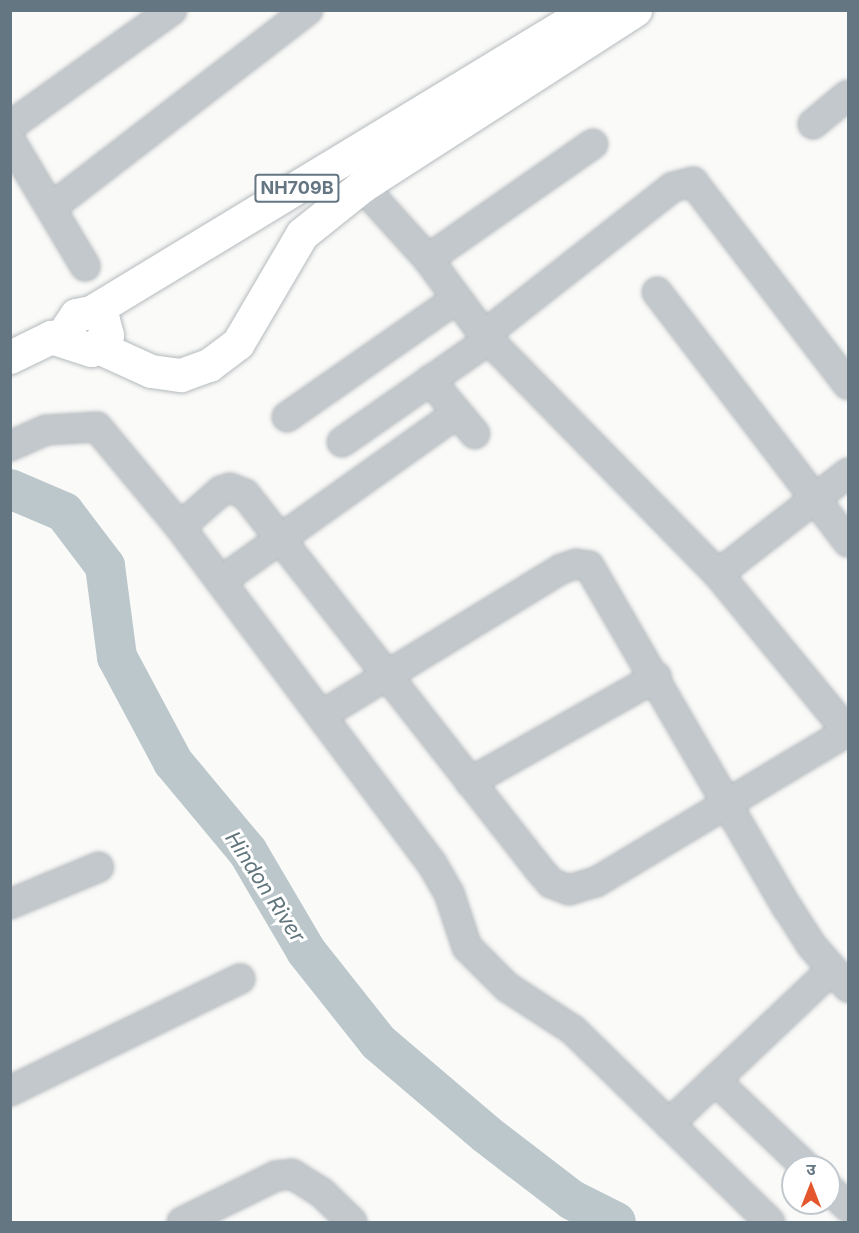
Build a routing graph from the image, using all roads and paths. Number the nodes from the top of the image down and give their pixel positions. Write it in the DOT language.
graph roads {
  1 [pos="172,10"];
  2 [pos="308,10"];
  3 [pos="589,10"];
  4 [pos="635,10"];
  5 [pos="849,95"];
  6 [pos="813,124"];
  7 [pos="10,126"];
  8 [pos="10,140"];
  9 [pos="593,144"];
  10 [pos="362,186"];
  11 [pos="52,207"];
  12 [pos="428,258"];
  13 [pos="85,266"];
  14 [pos="657,292"];
  15 [pos="456,299"];
  16 [pos="487,337"];
  17 [pos="85,345"];
  18 [pos="15,355"];
  19 [pos="430,381"];
  20 [pos="849,385"];
  21 [pos="287,417"];
  22 [pos="342,442"];
  23 [pos="10,446"];
  24 [pos="849,473"];
  25 [pos="814,499"];
  26 [pos="180,527"];
  27 [pos="280,538"];
  28 [pos="849,542"];
  29 [pos="718,574"];
  30 [pos="221,581"];
  31 [pos="386,674"];
  32 [pos="656,677"];
  33 [pos="322,715"];
  34 [pos="848,731"];
  35 [pos="470,782"];
  36 [pos="729,805"];
  37 [pos="99,867"];
  38 [pos="10,904"];
  39 [pos="240,979"];
  40 [pos="840,979"];
  41 [pos="715,1080"];
  42 [pos="10,1091"];
  43 [pos="669,1124"];
  44 [pos="793,1155"];
  45 [pos="340,1217"];
  46 [pos="182,1222"];
  47 [pos="770,1222"];
  1 -- 7 [label="street"];
  2 -- 11 [label="street"];
  3 -- 17 [label="main road, NH709B"];
  4 -- 10 [label="main road"];
  5 -- 6 [label="street"];
  8 -- 11 [label="street"];
  9 -- 12 [label="street"];
  10 -- 12 [label="street"];
  10 -- 17 [label="main road"];
  11 -- 13 [label="street"];
  12 -- 15 [label="street"];
  14 -- 25 [label="street"];
  15 -- 16 [label="street"];
  15 -- 21 [label="street"];
  16 -- 19 [label="street"];
  16 -- 20 [label="street"];
  16 -- 29 [label="street"];
  17 -- 18 [label="main road"];
  19 -- 22 [label="street"];
  19 -- 27 [label="street"];
  23 -- 26 [label="street"];
  24 -- 25 [label="street"];
  25 -- 28 [label="street"];
  25 -- 29 [label="street"];
  26 -- 27 [label="street"];
  26 -- 30 [label="street"];
  27 -- 30 [label="street"];
  27 -- 31 [label="street"];
  29 -- 34 [label="street"];
  30 -- 33 [label="street"];
  31 -- 32 [label="street"];
  31 -- 33 [label="street"];
  31 -- 35 [label="street"];
  32 -- 35 [label="street"];
  32 -- 36 [label="street"];
  33 -- 43 [label="street"];
  34 -- 36 [label="street"];
  35 -- 36 [label="street"];
  36 -- 40 [label="street"];
  37 -- 38 [label="street"];
  39 -- 42 [label="street"];
  40 -- 41 [label="street"];
  41 -- 43 [label="street"];
  41 -- 44 [label="street"];
  43 -- 47 [label="street"];
  45 -- 46 [label="street"];
}
